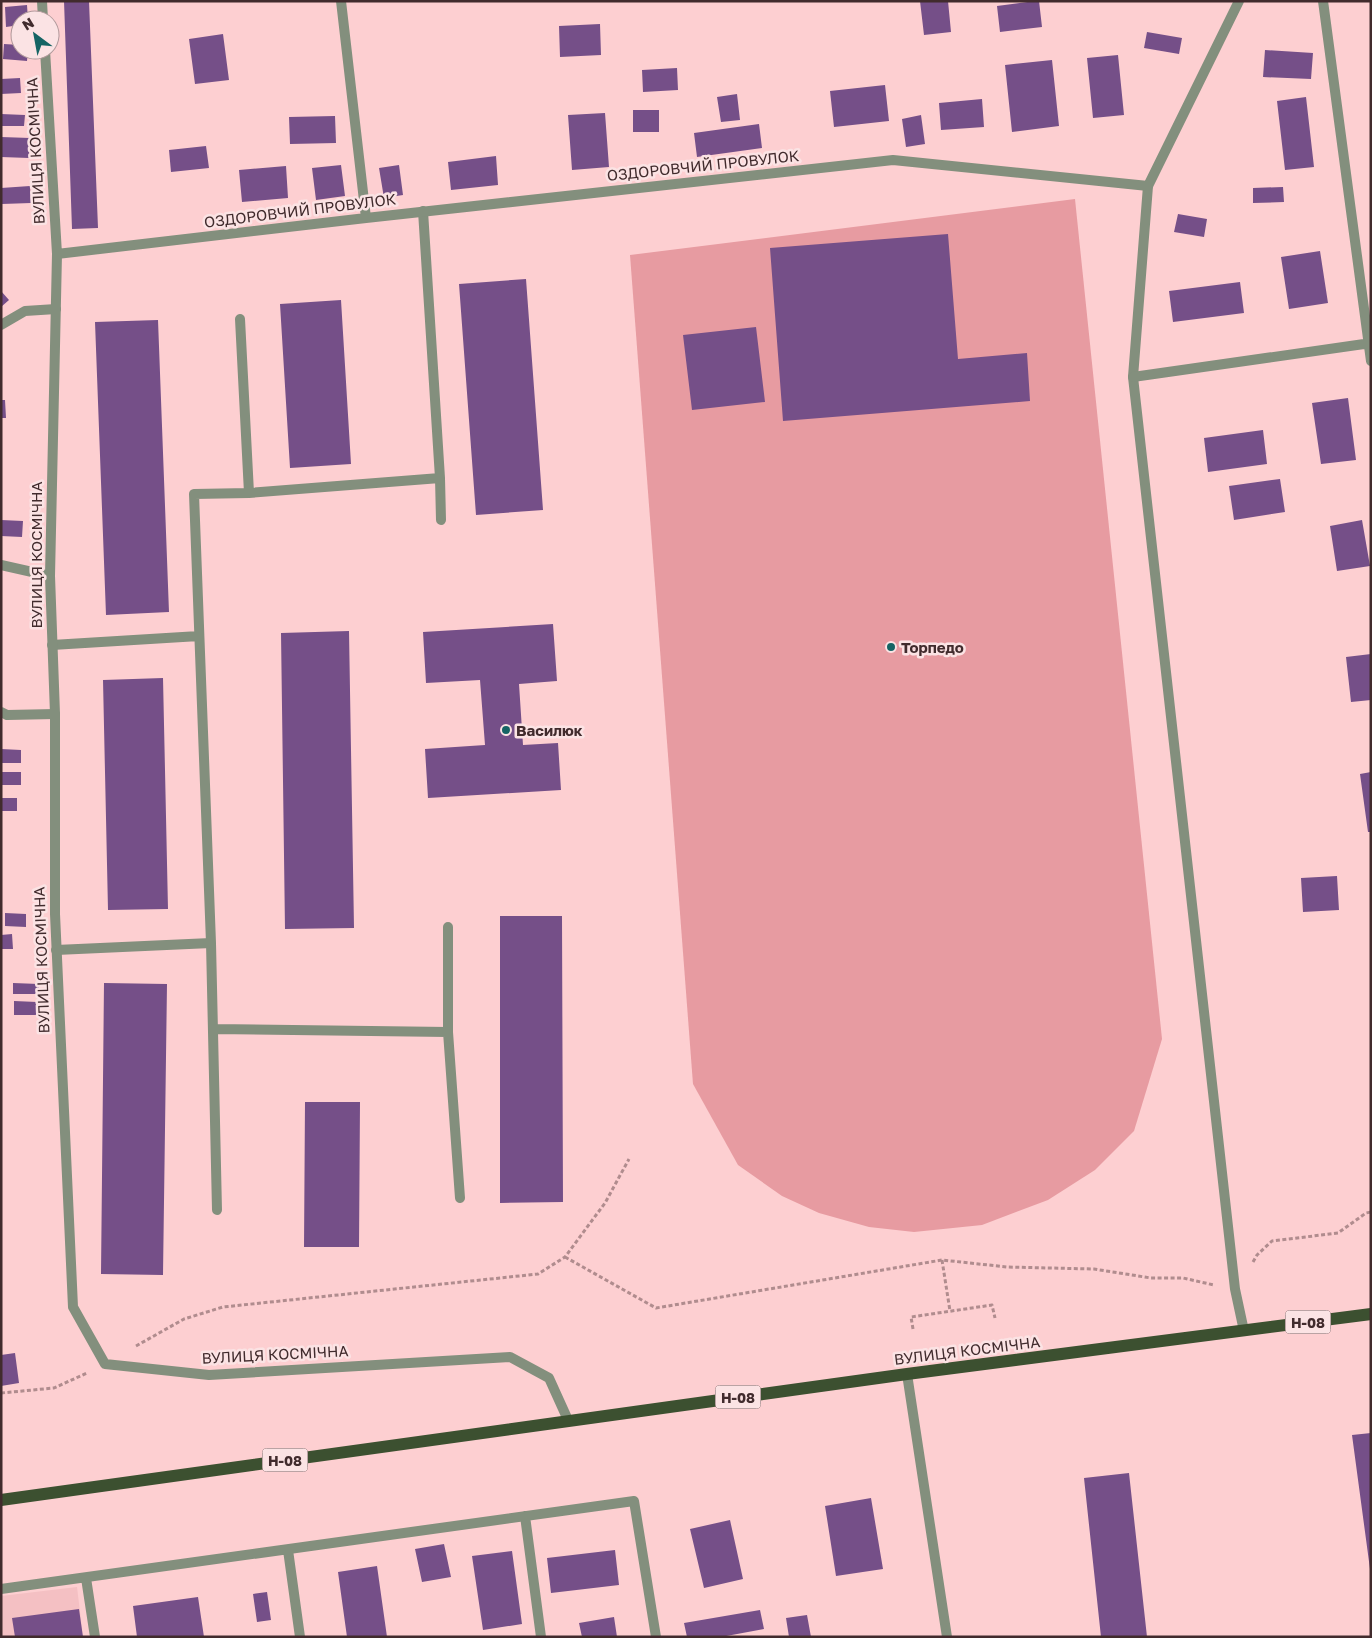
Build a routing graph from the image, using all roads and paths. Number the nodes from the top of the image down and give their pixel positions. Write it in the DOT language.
graph roads {
  1 [pos="341,1"];
  2 [pos="1239,1"];
  3 [pos="1323,1"];
  4 [pos="46,60"];
  5 [pos="1148,186"];
  6 [pos="423,211"];
  7 [pos="366,218"];
  8 [pos="57,254"];
  9 [pos="56,309"];
  10 [pos="240,319"];
  11 [pos="1,325"];
  12 [pos="1369,343"];
  13 [pos="1371,361"];
  14 [pos="1132,377"];
  15 [pos="440,478"];
  16 [pos="249,493"];
  17 [pos="441,520"];
  18 [pos="1,566"];
  19 [pos="50,576"];
  20 [pos="199,636"];
  21 [pos="52,645"];
  22 [pos="1,712"];
  23 [pos="54,714"];
  24 [pos="448,927"];
  25 [pos="212,942"];
  26 [pos="56,950"];
  27 [pos="213,1029"];
  28 [pos="448,1032"];
  29 [pos="629,1159"];
  30 [pos="460,1198"];
  31 [pos="217,1210"];
  32 [pos="1371,1212"];
  33 [pos="565,1257"];
  34 [pos="942,1260"];
  35 [pos="1234,1289"];
  36 [pos="950,1311"];
  37 [pos="1371,1314"];
  38 [pos="995,1318"];
  39 [pos="913,1329"];
  40 [pos="1244,1331"];
  41 [pos="104,1364"];
  42 [pos="907,1374"];
  43 [pos="1,1393"];
  44 [pos="568,1420"];
  45 [pos="1,1500"];
  46 [pos="525,1516"];
  47 [pos="288,1550"];
  48 [pos="86,1578"];
  49 [pos="1,1589"];
  50 [pos="95,1637"];
  51 [pos="300,1637"];
  52 [pos="541,1637"];
  53 [pos="656,1637"];
  54 [pos="948,1637"];
  1 -- 7 [label="street"];
  2 -- 5 [label="street"];
  3 -- 12 [label="street"];
  4 -- 8 [label="street, ВУЛИЦЯ КОСМІЧНА"];
  5 -- 6 [label="street, ОЗДОРОВЧИЙ ПРОВУЛОК"];
  5 -- 14 [label="street"];
  6 -- 7 [label="street, ОЗДОРОВЧИЙ ПРОВУЛОК"];
  6 -- 15 [label="street"];
  7 -- 8 [label="street, ОЗДОРОВЧИЙ ПРОВУЛОК"];
  8 -- 9 [label="street, ВУЛИЦЯ КОСМІЧНА"];
  9 -- 11 [label="street"];
  9 -- 19 [label="street, ВУЛИЦЯ КОСМІЧНА"];
  10 -- 16 [label="street"];
  12 -- 13 [label="street"];
  12 -- 14 [label="street"];
  14 -- 35 [label="street"];
  15 -- 16 [label="street"];
  15 -- 17 [label="street"];
  16 -- 20 [label="street"];
  18 -- 19 [label="street"];
  19 -- 21 [label="street, ВУЛИЦЯ КОСМІЧНА"];
  20 -- 21 [label="street"];
  20 -- 25 [label="street"];
  21 -- 23 [label="street, ВУЛИЦЯ КОСМІЧНА"];
  22 -- 23 [label="street"];
  23 -- 26 [label="street, ВУЛИЦЯ КОСМІЧНА"];
  24 -- 28 [label="street"];
  25 -- 26 [label="street"];
  25 -- 27 [label="street"];
  26 -- 41 [label="street, ВУЛИЦЯ КОСМІЧНА"];
  27 -- 28 [label="street"];
  27 -- 31 [label="street"];
  28 -- 30 [label="street"];
  29 -- 33 [label="path"];
  32 -- 35 [label="path"];
  33 -- 34 [label="path"];
  33 -- 41 [label="path"];
  34 -- 35 [label="path"];
  34 -- 36 [label="path"];
  35 -- 40 [label="street"];
  36 -- 38 [label="path"];
  36 -- 39 [label="path"];
  37 -- 40 [label="main road, ВУЛИЦЯ КОСМІЧНА / Н-08"];
  40 -- 42 [label="main road, ВУЛИЦЯ КОСМІЧНА / Н-08"];
  41 -- 43 [label="path"];
  41 -- 44 [label="street, ВУЛИЦЯ КОСМІЧНА"];
  42 -- 44 [label="main road, ВУЛИЦЯ КОСМІЧНА / Н-08"];
  42 -- 54 [label="street"];
  44 -- 45 [label="main road, ВУЛИЦЯ КОСМІЧНА / Н-08"];
  46 -- 47 [label="street"];
  46 -- 52 [label="street"];
  46 -- 53 [label="street"];
  47 -- 48 [label="street"];
  47 -- 51 [label="street"];
  48 -- 49 [label="street"];
  48 -- 50 [label="street"];
}
